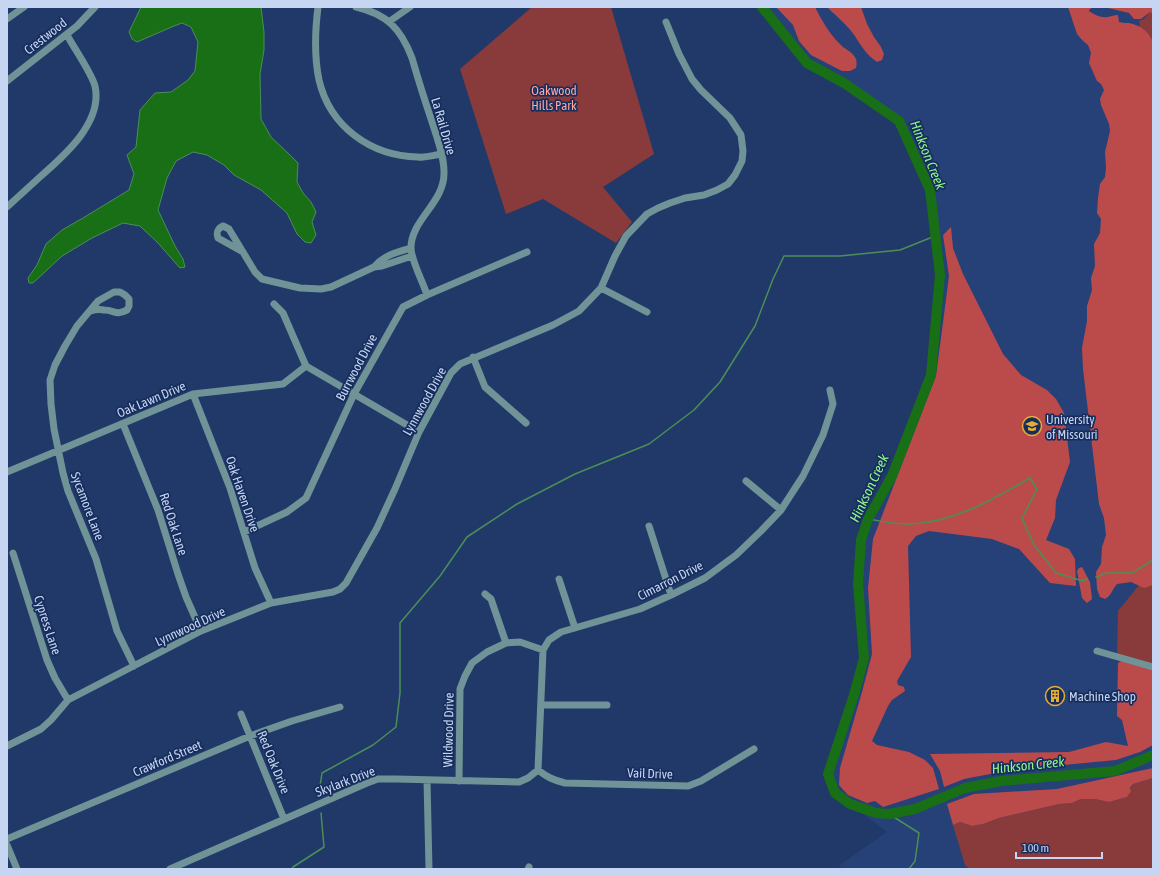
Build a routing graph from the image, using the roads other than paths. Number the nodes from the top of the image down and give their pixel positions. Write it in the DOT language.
graph roads {
  1 [pos="24,7"];
  2 [pos="95,7"];
  3 [pos="318,7"];
  4 [pos="356,7"];
  5 [pos="410,7"];
  6 [pos="7,19"];
  7 [pos="390,21"];
  8 [pos="666,22"];
  9 [pos="66,35"];
  10 [pos="7,81"];
  11 [pos="442,154"];
  12 [pos="7,207"];
  13 [pos="411,248"];
  14 [pos="243,252"];
  15 [pos="527,252"];
  16 [pos="412,256"];
  17 [pos="374,267"];
  18 [pos="601,288"];
  19 [pos="428,295"];
  20 [pos="274,304"];
  21 [pos="90,311"];
  22 [pos="647,312"];
  23 [pos="473,358"];
  24 [pos="306,366"];
  25 [pos="830,390"];
  26 [pos="193,394"];
  27 [pos="354,394"];
  28 [pos="123,424"];
  29 [pos="526,424"];
  30 [pos="419,432"];
  31 [pos="59,451"];
  32 [pos="7,472"];
  33 [pos="746,481"];
  34 [pos="780,510"];
  35 [pos="650,526"];
  36 [pos="244,532"];
  37 [pos="13,553"];
  38 [pos="559,579"];
  39 [pos="485,594"];
  40 [pos="671,595"];
  41 [pos="270,603"];
  42 [pos="575,628"];
  43 [pos="201,631"];
  44 [pos="506,643"];
  45 [pos="543,650"];
  46 [pos="1097,650"];
  47 [pos="134,666"];
  48 [pos="1153,667"];
  49 [pos="68,700"];
  50 [pos="541,705"];
  51 [pos="607,705"];
  52 [pos="340,707"];
  53 [pos="241,714"];
  54 [pos="250,736"];
  55 [pos="7,746"];
  56 [pos="754,749"];
  57 [pos="538,770"];
  58 [pos="427,780"];
  59 [pos="460,781"];
  60 [pos="284,819"];
  61 [pos="7,839"];
  62 [pos="7,845"];
  63 [pos="17,869"];
  64 [pos="170,869"];
  65 [pos="429,869"];
  1 -- 6 [label="street"];
  2 -- 9 [label="street, Crestwood"];
  3 -- 11 [label="street"];
  4 -- 7 [label="street, La Rail Drive"];
  5 -- 7 [label="street"];
  7 -- 11 [label="street, La Rail Drive"];
  8 -- 18 [label="street, Lynnwood Drive"];
  9 -- 10 [label="street, Crestwood"];
  9 -- 12 [label="street"];
  11 -- 13 [label="street, La Rail Drive"];
  13 -- 16 [label="street, La Rail Drive"];
  13 -- 17 [label="street"];
  14 -- 17 [label="street"];
  15 -- 19 [label="street, Burrwood Drive"];
  16 -- 17 [label="street"];
  16 -- 19 [label="street, La Rail Drive"];
  18 -- 22 [label="street"];
  18 -- 23 [label="street, Lynnwood Drive"];
  19 -- 27 [label="street, Burrwood Drive"];
  20 -- 24 [label="street"];
  21 -- 21 [label="street, Sycamore Lane"];
  21 -- 31 [label="street, Sycamore Lane"];
  23 -- 29 [label="street"];
  23 -- 30 [label="street, Lynnwood Drive"];
  24 -- 26 [label="street, Oak Lawn Drive"];
  24 -- 27 [label="street"];
  25 -- 34 [label="street, Cimarron Drive"];
  26 -- 28 [label="street, Oak Lawn Drive"];
  26 -- 36 [label="street, Oak Haven Drive"];
  27 -- 30 [label="street"];
  27 -- 36 [label="street, Burrwood Drive"];
  28 -- 31 [label="street, Oak Lawn Drive"];
  28 -- 43 [label="street, Red Oak Lane"];
  30 -- 41 [label="street, Lynnwood Drive"];
  31 -- 32 [label="street, Oak Lawn Drive"];
  31 -- 47 [label="street, Sycamore Lane"];
  33 -- 34 [label="street"];
  34 -- 40 [label="street, Cimarron Drive"];
  35 -- 40 [label="street"];
  36 -- 41 [label="street, Oak Haven Drive"];
  37 -- 49 [label="street, Cypress Lane"];
  38 -- 42 [label="street"];
  39 -- 44 [label="street"];
  40 -- 42 [label="street, Cimarron Drive"];
  41 -- 43 [label="street, Lynnwood Drive"];
  42 -- 45 [label="street, Cimarron Drive"];
  43 -- 47 [label="street, Lynnwood Drive"];
  44 -- 45 [label="street, Wildwood Drive"];
  44 -- 59 [label="street, Wildwood Drive"];
  45 -- 50 [label="street"];
  46 -- 48 [label="street"];
  47 -- 49 [label="street, Lynnwood Drive"];
  49 -- 55 [label="street, Lynnwood Drive"];
  50 -- 51 [label="street"];
  50 -- 57 [label="street"];
  52 -- 54 [label="street, Crawford Street"];
  53 -- 54 [label="street, Red Oak Drive"];
  54 -- 60 [label="street, Red Oak Drive"];
  54 -- 61 [label="street, Crawford Street"];
  56 -- 57 [label="street, Vail Drive"];
  57 -- 59 [label="street, Skylark Drive"];
  58 -- 59 [label="street, Skylark Drive"];
  58 -- 60 [label="street, Skylark Drive"];
  58 -- 65 [label="street"];
  60 -- 64 [label="street, Skylark Drive"];
  62 -- 63 [label="street"];
}
